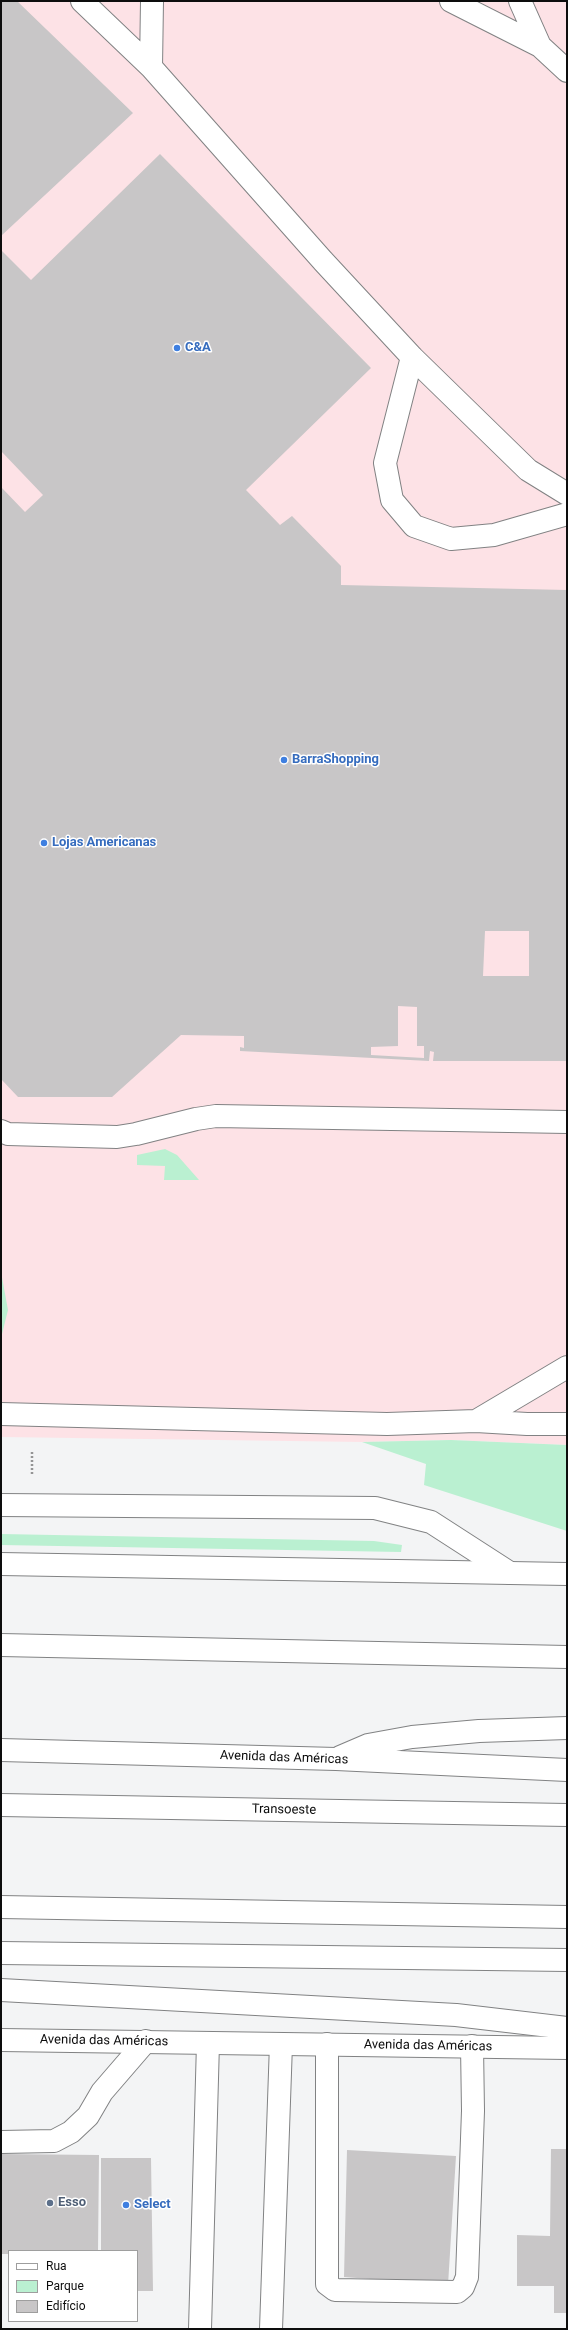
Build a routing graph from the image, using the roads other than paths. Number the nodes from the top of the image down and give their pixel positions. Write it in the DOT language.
graph roads {
  1 [pos="82,1"];
  2 [pos="152,1"];
  3 [pos="451,1"];
  4 [pos="520,1"];
  5 [pos="540,46"];
  6 [pos="151,67"];
  7 [pos="567,71"];
  8 [pos="412,357"];
  9 [pos="567,494"];
  10 [pos="567,514"];
  11 [pos="567,1122"];
  12 [pos="1,1131"];
  13 [pos="567,1367"];
  14 [pos="1,1414"];
  15 [pos="476,1421"];
  16 [pos="567,1424"];
  17 [pos="1,1505"];
  18 [pos="1,1564"];
  19 [pos="510,1573"];
  20 [pos="567,1574"];
  21 [pos="1,1645"];
  22 [pos="567,1657"];
  23 [pos="567,1728"];
  24 [pos="1,1750"];
  25 [pos="336,1759"];
  26 [pos="567,1770"];
  27 [pos="1,1805"];
  28 [pos="567,1815"];
  29 [pos="1,1907"];
  30 [pos="567,1917"];
  31 [pos="1,1953"];
  32 [pos="567,1960"];
  33 [pos="1,1990"];
  34 [pos="567,2028"];
  35 [pos="1,2040"];
  36 [pos="146,2041"];
  37 [pos="208,2042"];
  38 [pos="281,2044"];
  39 [pos="326,2044"];
  40 [pos="472,2046"];
  41 [pos="567,2048"];
  42 [pos="1,2142"];
  43 [pos="200,2329"];
  44 [pos="271,2329"];
  1 -- 6 [label="main road"];
  2 -- 6 [label="main road"];
  3 -- 5 [label="main road"];
  4 -- 5 [label="main road"];
  5 -- 7 [label="main road"];
  6 -- 8 [label="main road"];
  8 -- 9 [label="main road"];
  8 -- 10 [label="main road"];
  11 -- 12 [label="main road"];
  13 -- 15 [label="main road"];
  14 -- 15 [label="main road"];
  15 -- 16 [label="main road"];
  17 -- 19 [label="main road"];
  18 -- 19 [label="main road"];
  19 -- 20 [label="main road"];
  21 -- 22 [label="main road"];
  23 -- 25 [label="main road"];
  24 -- 25 [label="main road, Avenida das Américas"];
  25 -- 26 [label="main road, Avenida das Américas"];
  27 -- 28 [label="main road, Transoeste"];
  29 -- 30 [label="main road"];
  31 -- 32 [label="main road"];
  33 -- 34 [label="main road"];
  35 -- 36 [label="main road, Avenida das Américas"];
  36 -- 37 [label="main road, Avenida das Américas"];
  36 -- 42 [label="main road"];
  37 -- 38 [label="main road, Avenida das Américas"];
  37 -- 43 [label="main road"];
  38 -- 39 [label="main road, Avenida das Américas"];
  38 -- 44 [label="main road"];
  39 -- 40 [label="main road, Avenida das Américas"];
  39 -- 40 [label="main road"];
  40 -- 41 [label="main road, Avenida das Américas"];
}
